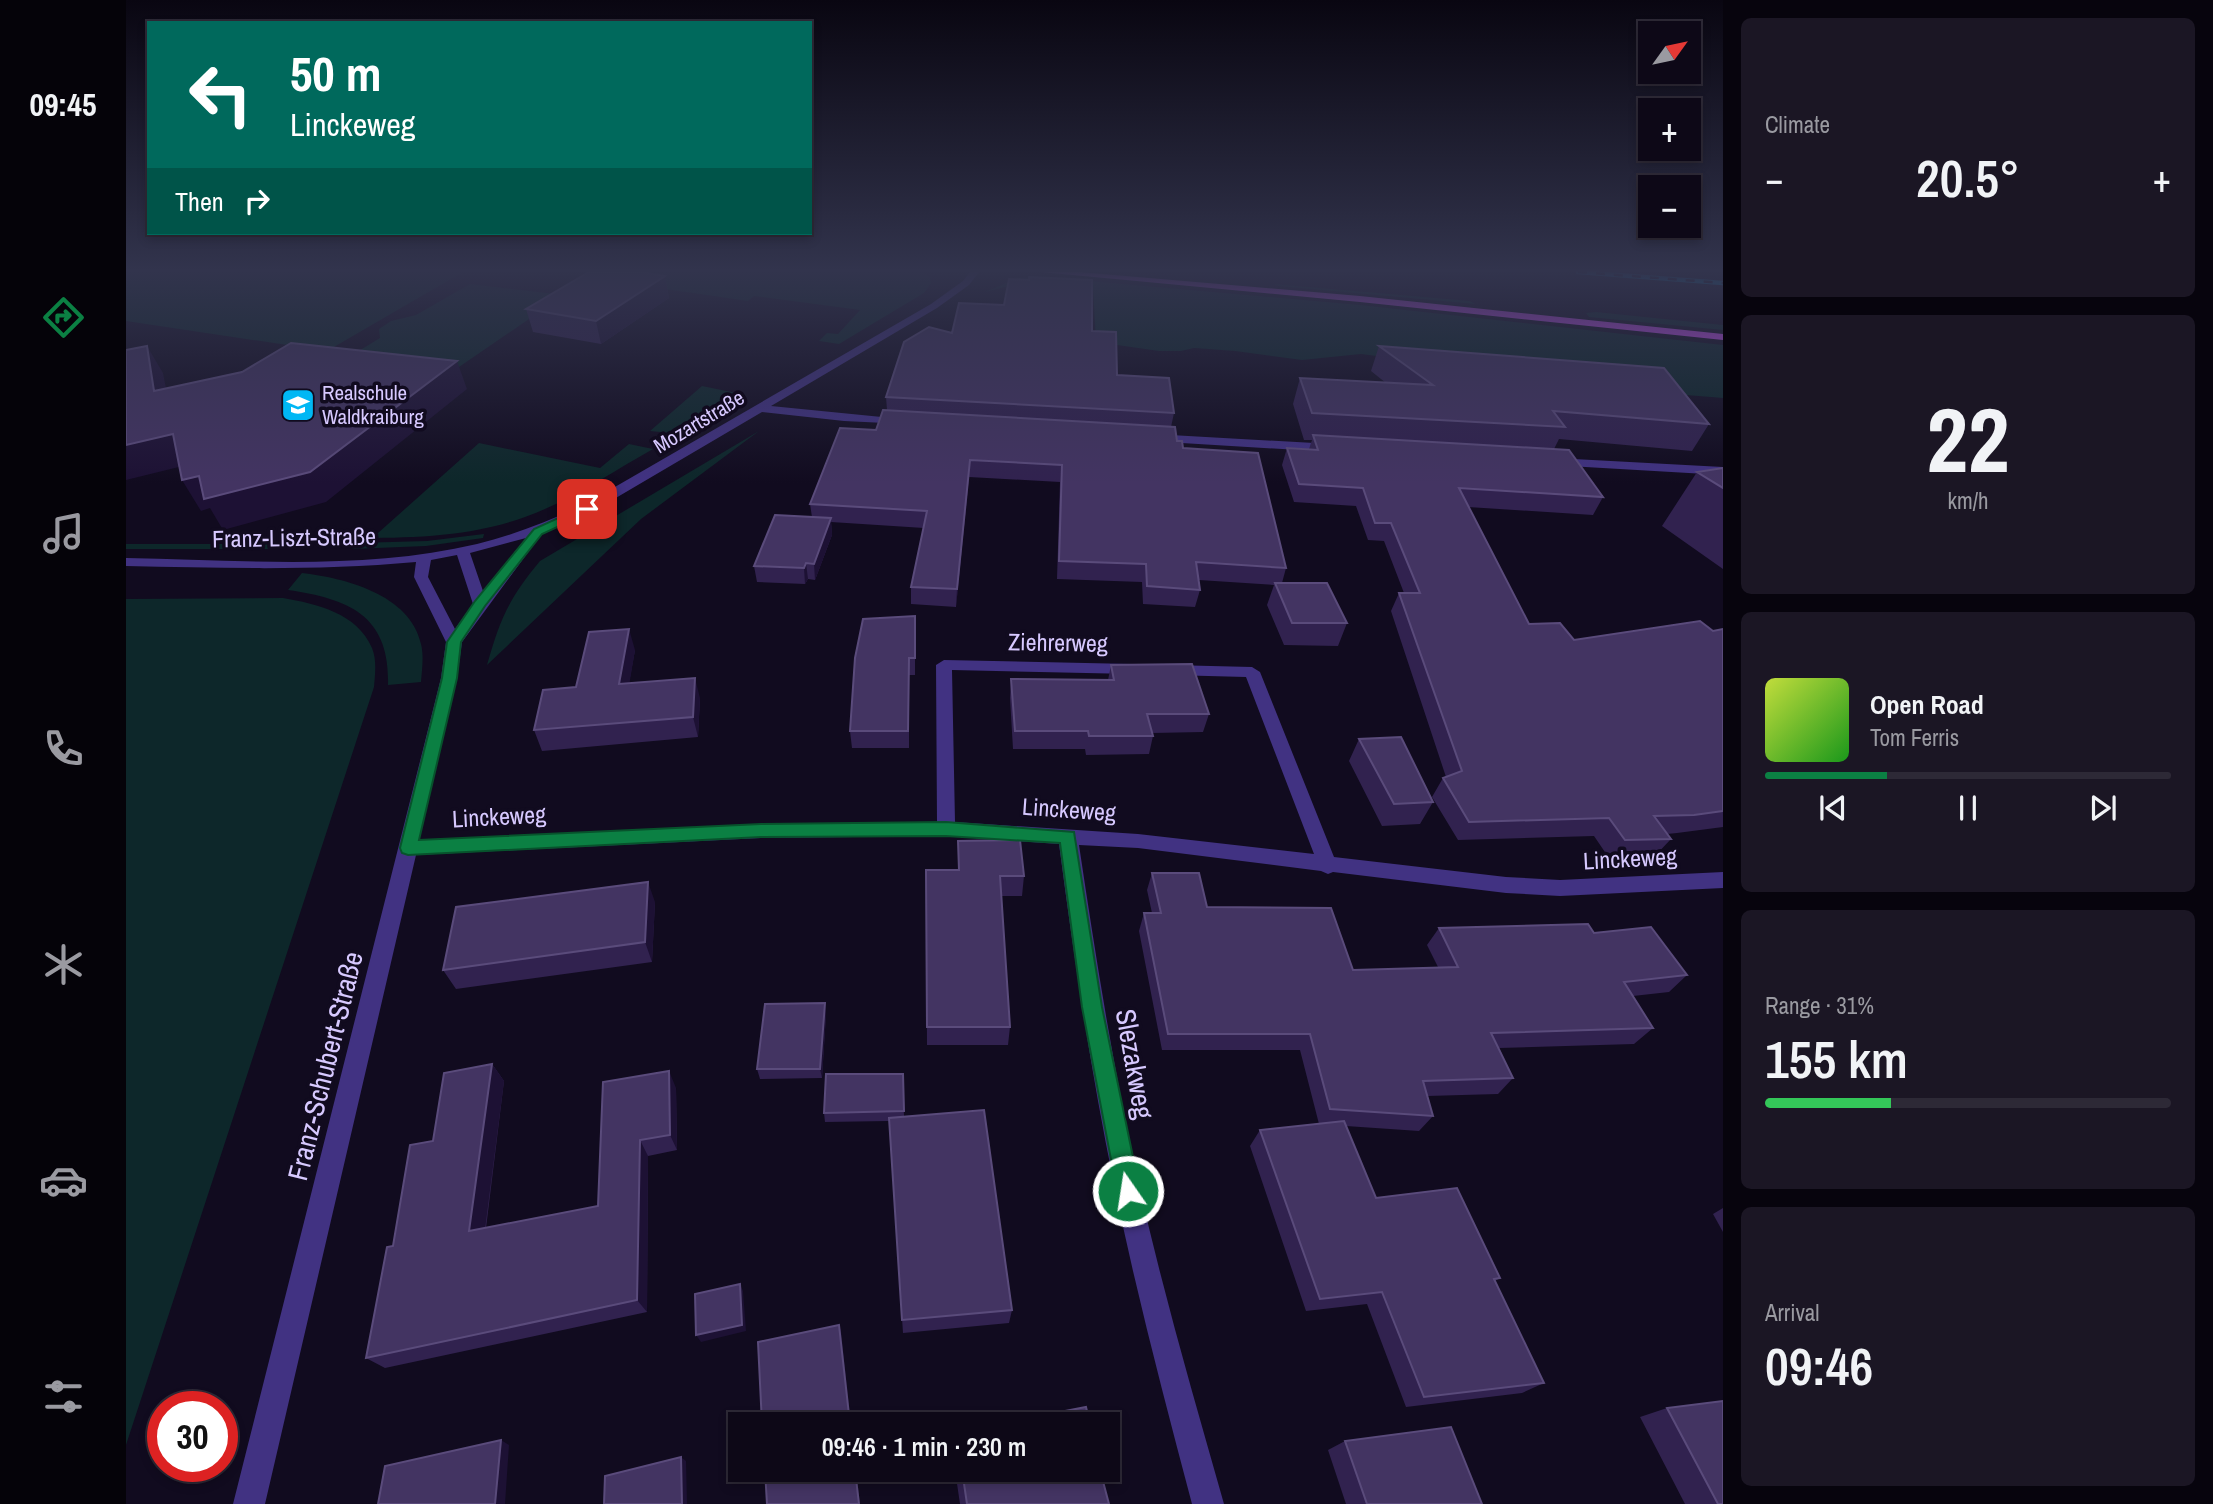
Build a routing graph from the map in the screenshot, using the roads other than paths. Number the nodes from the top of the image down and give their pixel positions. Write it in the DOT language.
graph roads {
  1 [pos="872,342"];
  2 [pos="760,408"];
  3 [pos="910,422"];
  4 [pos="1139,437"];
  5 [pos="1344,449"];
  6 [pos="1548,461"];
  7 [pos="1723,471"];
  8 [pos="538,531"];
  9 [pos="463,553"];
  10 [pos="424,558"];
  11 [pos="126,562"];
  12 [pos="480,604"];
  13 [pos="454,642"];
  14 [pos="946,829"];
  15 [pos="1068,836"];
  16 [pos="408,848"];
  17 [pos="1328,866"];
  18 [pos="1723,880"];
  19 [pos="249,1504"];
  20 [pos="1208,1504"];
  1 -- 2 [label="street, Mozartstraße"];
  2 -- 3 [label="street"];
  2 -- 8 [label="street, Mozartstraße"];
  4 -- 5 [label="street"];
  6 -- 7 [label="street"];
  8 -- 9 [label="street, Mozartstraße"];
  8 -- 12 [label="street, Franz-Schubert-Straße"];
  9 -- 10 [label="street, Franz-Liszt-Straße"];
  9 -- 12 [label="street"];
  10 -- 11 [label="street, Franz-Liszt-Straße"];
  10 -- 13 [label="street"];
  12 -- 13 [label="street, Franz-Schubert-Straße"];
  13 -- 16 [label="street, Franz-Schubert-Straße"];
  14 -- 15 [label="street, Linckeweg"];
  14 -- 16 [label="street, Linckeweg"];
  14 -- 17 [label="street, Ziehrerweg"];
  15 -- 17 [label="street, Linckeweg"];
  15 -- 20 [label="street, Slezakweg"];
  16 -- 19 [label="street, Franz-Schubert-Straße"];
  17 -- 18 [label="street, Linckeweg"];
}
